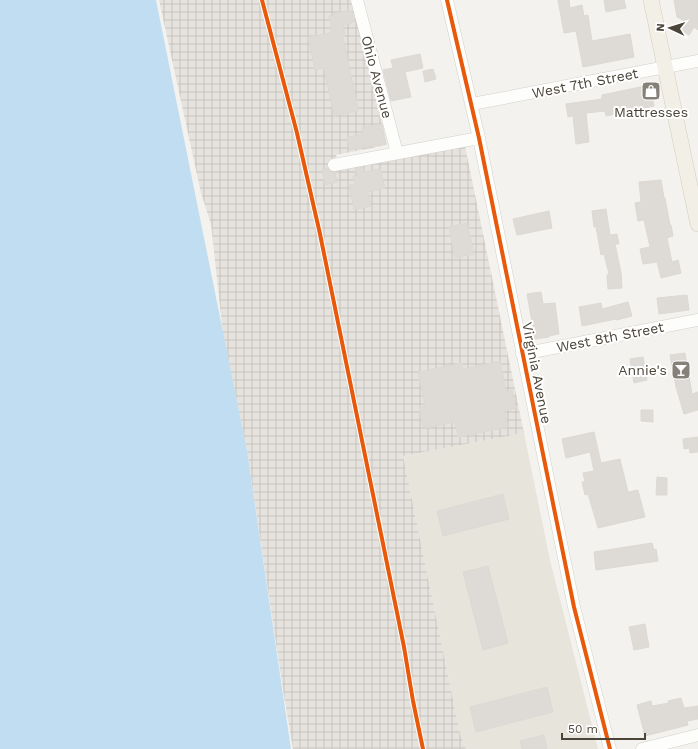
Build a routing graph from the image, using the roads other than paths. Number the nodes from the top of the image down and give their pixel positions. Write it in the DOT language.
graph roads {
  1 [pos="357,0"];
  2 [pos="447,0"];
  3 [pos="652,0"];
  4 [pos="698,61"];
  5 [pos="666,68"];
  6 [pos="472,104"];
  7 [pos="479,138"];
  8 [pos="397,153"];
  9 [pos="334,165"];
  10 [pos="698,224"];
  11 [pos="698,320"];
  12 [pos="522,354"];
  13 [pos="698,735"];
  14 [pos="610,749"];
  15 [pos="642,749"];
  1 -- 8 [label="street, Ohio Avenue"];
  2 -- 6 [label="street, Virginia Avenue"];
  3 -- 5 [label="main road"];
  4 -- 5 [label="street, West 7th Street"];
  5 -- 6 [label="street, West 7th Street"];
  5 -- 10 [label="main road"];
  6 -- 7 [label="street, Virginia Avenue"];
  7 -- 8 [label="street"];
  7 -- 12 [label="street, Virginia Avenue"];
  8 -- 9 [label="street"];
  11 -- 12 [label="street, West 8th Street"];
  12 -- 14 [label="street, Virginia Avenue"];
  13 -- 15 [label="street"];
}
